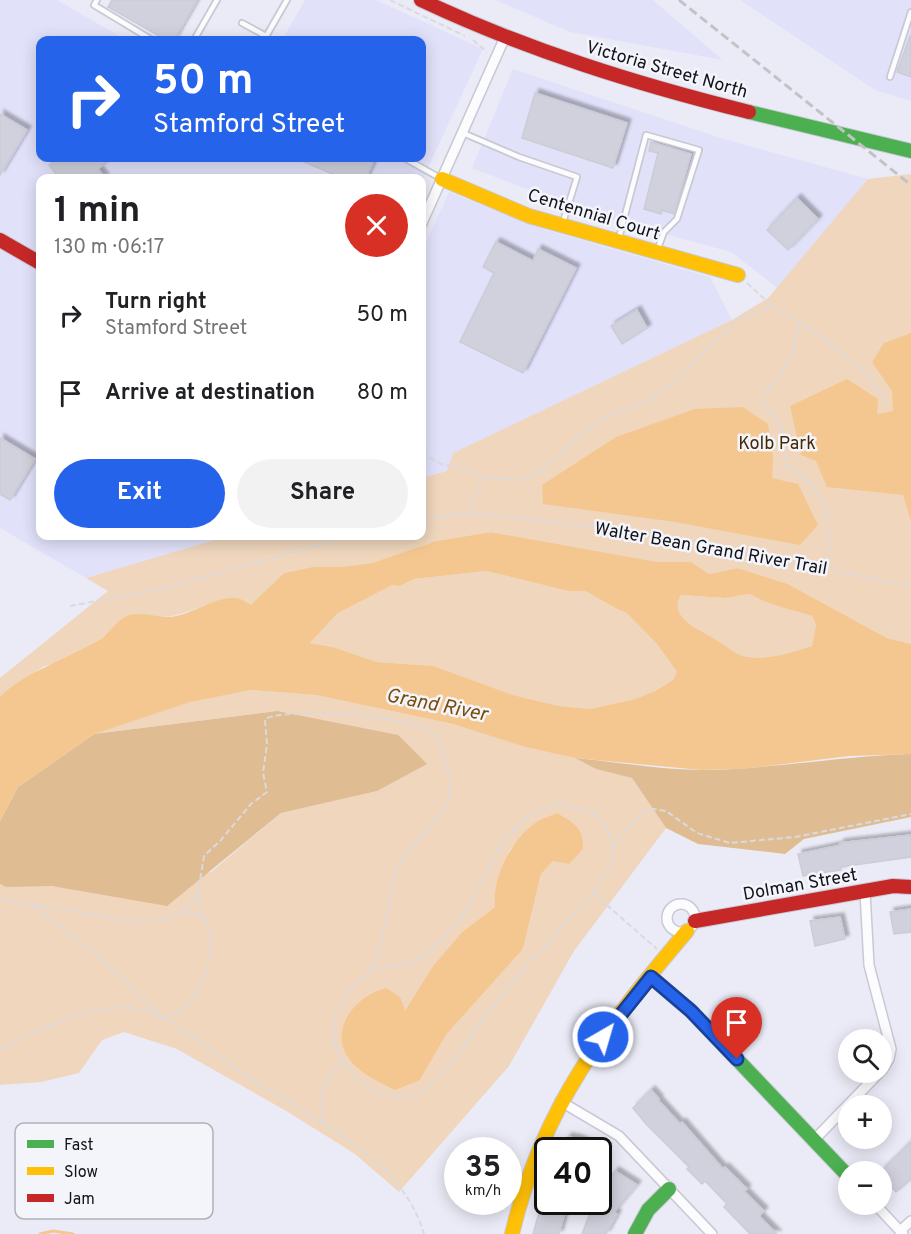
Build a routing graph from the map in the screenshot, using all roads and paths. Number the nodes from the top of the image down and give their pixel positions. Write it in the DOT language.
graph roads {
  1 [pos="97,0"];
  2 [pos="217,0"];
  3 [pos="287,0"];
  4 [pos="390,0"];
  5 [pos="421,0"];
  6 [pos="911,12"];
  7 [pos="242,23"];
  8 [pos="145,36"];
  9 [pos="196,36"];
  10 [pos="262,36"];
  11 [pos="266,36"];
  12 [pos="506,37"];
  13 [pos="497,54"];
  14 [pos="890,76"];
  15 [pos="463,133"];
  16 [pos="911,151"];
  17 [pos="412,162"];
  18 [pos="442,179"];
  19 [pos="426,215"];
  20 [pos="562,225"];
  21 [pos="0,240"];
  22 [pos="618,241"];
  23 [pos="657,252"];
  24 [pos="36,261"];
  25 [pos="738,275"];
  26 [pos="772,306"];
  27 [pos="800,322"];
  28 [pos="886,404"];
  29 [pos="426,455"];
  30 [pos="482,477"];
  31 [pos="471,513"];
  32 [pos="426,519"];
  33 [pos="338,540"];
  34 [pos="828,569"];
  35 [pos="911,586"];
  36 [pos="70,606"];
  37 [pos="911,814"];
  38 [pos="613,846"];
  39 [pos="911,886"];
  40 [pos="865,892"];
  41 [pos="198,893"];
  42 [pos="593,893"];
  43 [pos="0,899"];
  44 [pos="29,902"];
  45 [pos="183,912"];
  46 [pos="203,918"];
  47 [pos="659,951"];
  48 [pos="373,968"];
  49 [pos="651,977"];
  50 [pos="163,1018"];
  51 [pos="886,1029"];
  52 [pos="0,1049"];
  53 [pos="344,1062"];
  54 [pos="869,1083"];
  55 [pos="560,1101"];
  56 [pos="324,1124"];
  57 [pos="814,1140"];
  58 [pos="838,1165"];
  59 [pos="669,1189"];
  60 [pos="885,1215"];
  61 [pos="911,1221"];
  62 [pos="902,1233"];
  63 [pos="424,1234"];
  64 [pos="512,1234"];
  65 [pos="635,1234"];
  66 [pos="712,1234"];
  1 -- 8 [label="lane"];
  2 -- 9 [label="lane"];
  3 -- 11 [label="lane"];
  4 -- 13 [label="path"];
  5 -- 12 [label="street, Victoria Street North"];
  6 -- 14 [label="lane"];
  7 -- 10 [label="lane"];
  12 -- 13 [label="street"];
  12 -- 16 [label="street, Victoria Street North"];
  13 -- 15 [label="street"];
  15 -- 18 [label="street"];
  15 -- 20 [label="lane"];
  17 -- 18 [label="lane"];
  18 -- 19 [label="street"];
  18 -- 20 [label="street, Centennial Court"];
  20 -- 22 [label="street, Centennial Court"];
  21 -- 24 [label="street"];
  22 -- 23 [label="street, Centennial Court"];
  22 -- 23 [label="lane"];
  23 -- 25 [label="street, Centennial Court"];
  25 -- 26 [label="path"];
  26 -- 27 [label="path"];
  26 -- 30 [label="path"];
  27 -- 28 [label="path"];
  27 -- 34 [label="path"];
  29 -- 30 [label="path"];
  30 -- 31 [label="path"];
  31 -- 32 [label="path, Walter Bean Grand River Trail"];
  31 -- 34 [label="path, Walter Bean Grand River Trail"];
  33 -- 36 [label="path"];
  34 -- 35 [label="path, Walter Bean Grand River Trail"];
  37 -- 38 [label="path"];
  38 -- 42 [label="path"];
  38 -- 48 [label="path"];
  39 -- 40 [label="street, Dolman Street"];
  40 -- 49 [label="street, Dolman Street"];
  40 -- 51 [label="street"];
  41 -- 45 [label="path"];
  41 -- 46 [label="path"];
  41 -- 48 [label="path"];
  42 -- 47 [label="path"];
  42 -- 53 [label="path"];
  43 -- 44 [label="path"];
  44 -- 45 [label="path"];
  44 -- 50 [label="path"];
  45 -- 46 [label="path"];
  46 -- 50 [label="path"];
  48 -- 53 [label="path"];
  49 -- 55 [label="street, Dolman Street"];
  49 -- 57 [label="street"];
  50 -- 52 [label="path"];
  50 -- 56 [label="path"];
  53 -- 56 [label="path"];
  54 -- 57 [label="street"];
  55 -- 59 [label="street"];
  55 -- 64 [label="street, Dolman Street"];
  56 -- 63 [label="path"];
  57 -- 58 [label="street"];
  59 -- 65 [label="street"];
  59 -- 66 [label="street"];
  60 -- 62 [label="street"];
  61 -- 62 [label="street"];
}
